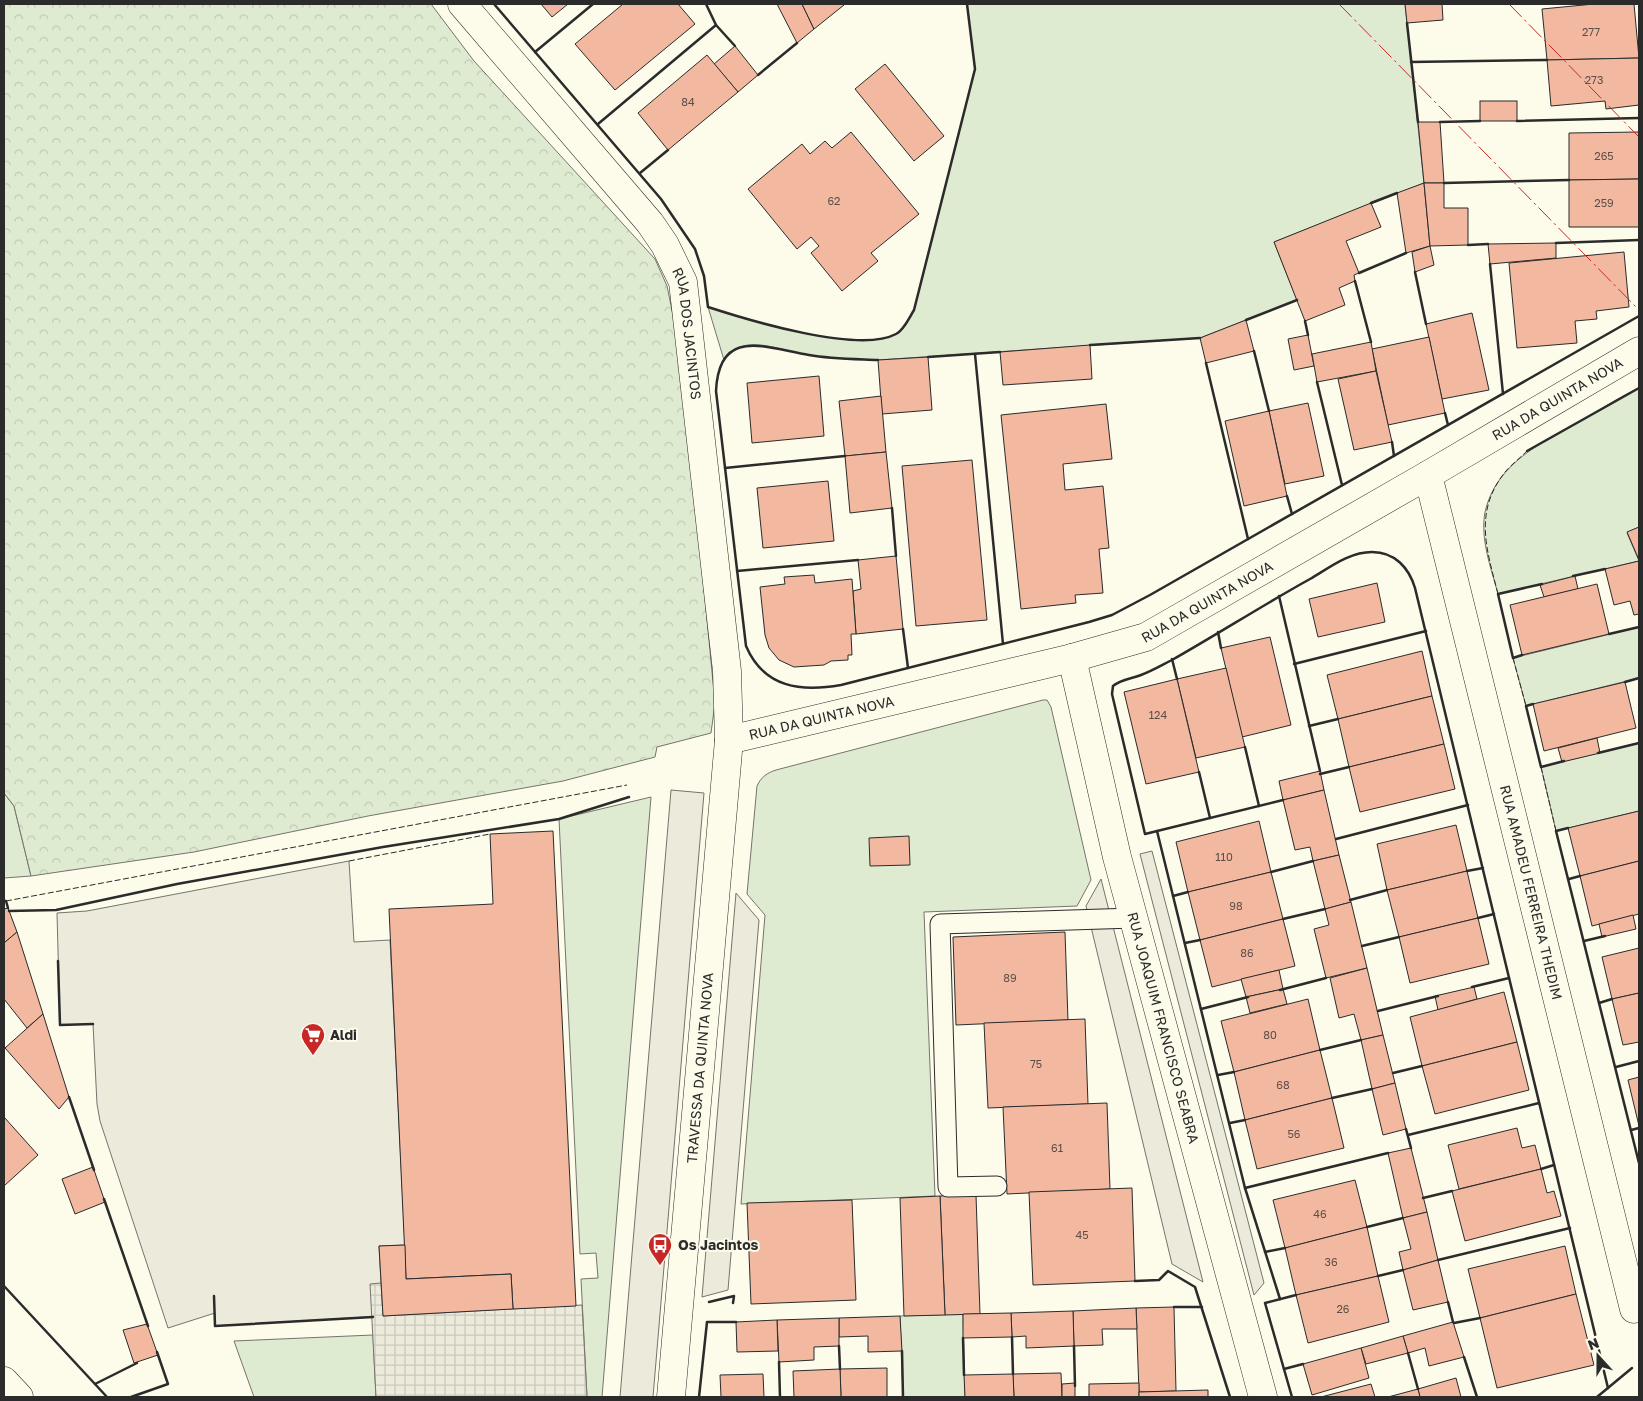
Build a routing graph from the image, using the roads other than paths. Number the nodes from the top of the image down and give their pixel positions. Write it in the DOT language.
graph roads {
  1 [pos="462,4"];
  2 [pos="1639,351"];
  3 [pos="1428,475"];
  4 [pos="1072,658"];
  5 [pos="729,740"];
  6 [pos="1134,918"];
  7 [pos="997,1186"];
  8 [pos="1634,1310"];
  9 [pos="4,1381"];
  10 [pos="19,1397"];
  11 [pos="671,1397"];
  12 [pos="1263,1397"];
  1 -- 5 [label="street, RUA DOS JACINTOS"];
  2 -- 3 [label="street, RUA DA QUINTA NOVA"];
  3 -- 4 [label="street, RUA DA QUINTA NOVA"];
  3 -- 8 [label="street, RUA AMADEU FERREIRA THEDIM"];
  4 -- 5 [label="street, RUA DA QUINTA NOVA"];
  4 -- 6 [label="street, RUA JOAQUIM FRANCISCO SEABRA"];
  5 -- 11 [label="street, TRAVESSA DA QUINTA NOVA"];
  6 -- 7 [label="lane"];
  6 -- 12 [label="street, RUA JOAQUIM FRANCISCO SEABRA"];
  9 -- 10 [label="street"];
}
